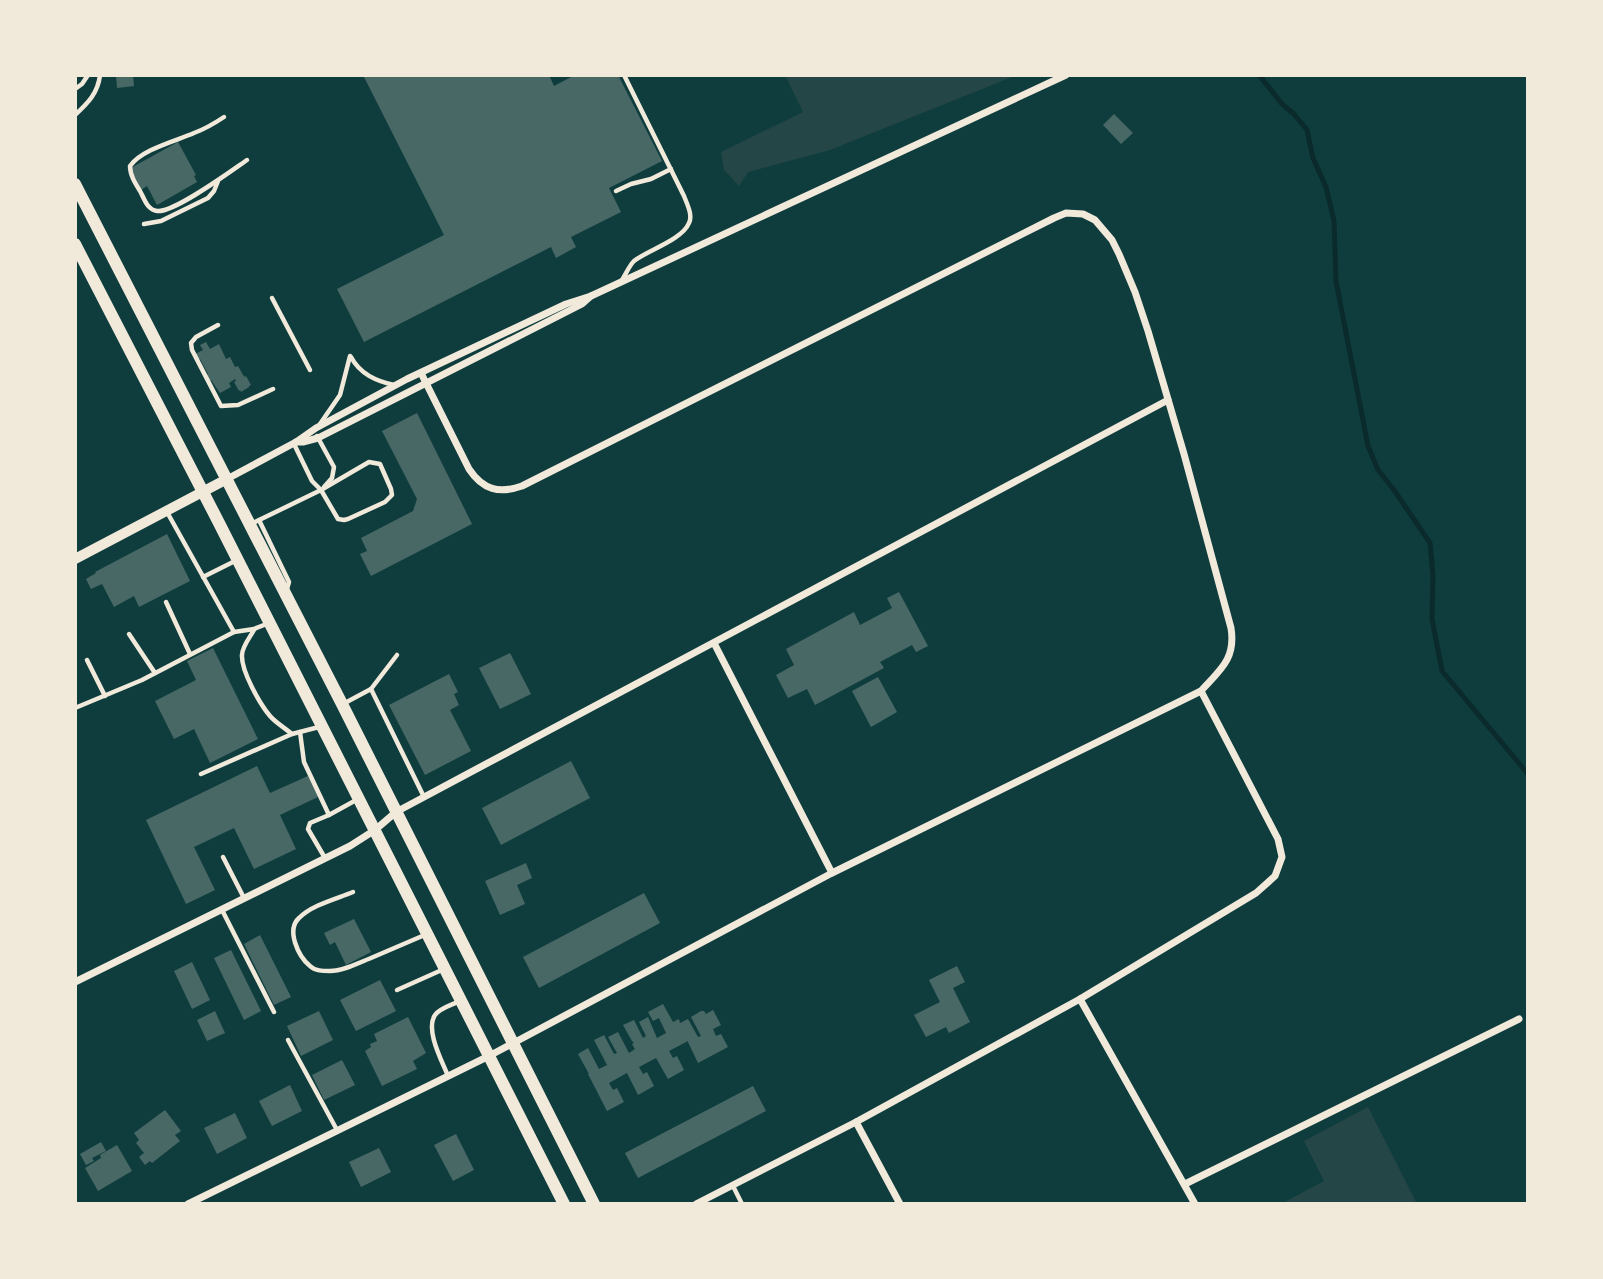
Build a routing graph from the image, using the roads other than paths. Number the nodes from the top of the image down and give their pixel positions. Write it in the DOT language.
graph roads {
  1 [pos="88,75"];
  2 [pos="100,75"];
  3 [pos="624,75"];
  4 [pos="1066,75"];
  5 [pos="75,89"];
  6 [pos="75,115"];
  7 [pos="224,117"];
  8 [pos="247,160"];
  9 [pos="671,169"];
  10 [pos="218,180"];
  11 [pos="75,184"];
  12 [pos="616,191"];
  13 [pos="144,224"];
  14 [pos="75,244"];
  15 [pos="621,281"];
  16 [pos="591,296"];
  17 [pos="272,298"];
  18 [pos="218,325"];
  19 [pos="310,370"];
  20 [pos="421,373"];
  21 [pos="425,382"];
  22 [pos="397,385"];
  23 [pos="273,389"];
  24 [pos="1168,400"];
  25 [pos="315,428"];
  26 [pos="318,438"];
  27 [pos="295,443"];
  28 [pos="334,467"];
  29 [pos="356,470"];
  30 [pos="227,479"];
  31 [pos="321,490"];
  32 [pos="203,492"];
  33 [pos="166,511"];
  34 [pos="255,522"];
  35 [pos="75,559"];
  36 [pos="238,559"];
  37 [pos="203,577"];
  38 [pos="166,602"];
  39 [pos="270,623"];
  40 [pos="254,629"];
  41 [pos="234,632"];
  42 [pos="130,634"];
  43 [pos="714,643"];
  44 [pos="190,654"];
  45 [pos="397,655"];
  46 [pos="87,660"];
  47 [pos="155,673"];
  48 [pos="371,689"];
  49 [pos="1200,691"];
  50 [pos="105,696"];
  51 [pos="342,704"];
  52 [pos="75,708"];
  53 [pos="322,726"];
  54 [pos="300,732"];
  55 [pos="292,734"];
  56 [pos="201,774"];
  57 [pos="424,797"];
  58 [pos="359,799"];
  59 [pos="396,812"];
  60 [pos="329,814"];
  61 [pos="375,830"];
  62 [pos="223,857"];
  63 [pos="325,858"];
  64 [pos="832,873"];
  65 [pos="353,892"];
  66 [pos="244,898"];
  67 [pos="222,909"];
  68 [pos="427,934"];
  69 [pos="445,969"];
  70 [pos="75,982"];
  71 [pos="397,990"];
  72 [pos="1080,999"];
  73 [pos="461,1000"];
  74 [pos="274,1012"];
  75 [pos="1520,1019"];
  76 [pos="288,1041"];
  77 [pos="513,1044"];
  78 [pos="489,1056"];
  79 [pos="448,1076"];
  80 [pos="856,1122"];
  81 [pos="337,1130"];
  82 [pos="1185,1184"];
  83 [pos="732,1185"];
  84 [pos="188,1204"];
  85 [pos="564,1204"];
  86 [pos="594,1204"];
  87 [pos="696,1204"];
  88 [pos="742,1204"];
  89 [pos="900,1204"];
  90 [pos="1195,1204"];
  1 -- 5 [label="lane"];
  2 -- 6 [label="lane"];
  3 -- 9 [label="lane"];
  4 -- 15 [label="street"];
  7 -- 10 [label="lane"];
  8 -- 10 [label="lane"];
  9 -- 12 [label="lane"];
  9 -- 15 [label="lane"];
  10 -- 13 [label="lane"];
  11 -- 30 [label="main road"];
  14 -- 32 [label="main road"];
  15 -- 16 [label="street"];
  16 -- 20 [label="street"];
  16 -- 21 [label="street"];
  17 -- 19 [label="lane"];
  18 -- 23 [label="lane"];
  20 -- 21 [label="street"];
  20 -- 22 [label="street"];
  21 -- 24 [label="street"];
  21 -- 26 [label="street"];
  22 -- 25 [label="street"];
  22 -- 25 [label="lane"];
  24 -- 43 [label="street"];
  24 -- 49 [label="street"];
  25 -- 26 [label="lane"];
  25 -- 27 [label="street"];
  26 -- 27 [label="street"];
  26 -- 28 [label="lane"];
  27 -- 30 [label="street"];
  27 -- 31 [label="lane"];
  28 -- 29 [label="lane"];
  28 -- 31 [label="lane"];
  29 -- 31 [label="lane"];
  29 -- 31 [label="lane"];
  30 -- 32 [label="street"];
  30 -- 34 [label="main road"];
  31 -- 34 [label="lane"];
  32 -- 33 [label="street"];
  32 -- 36 [label="main road"];
  33 -- 35 [label="street"];
  33 -- 37 [label="lane"];
  34 -- 51 [label="main road"];
  36 -- 37 [label="lane"];
  36 -- 39 [label="main road"];
  37 -- 41 [label="lane"];
  38 -- 44 [label="lane"];
  39 -- 40 [label="lane"];
  39 -- 53 [label="main road"];
  40 -- 41 [label="lane"];
  40 -- 55 [label="lane"];
  41 -- 44 [label="lane"];
  42 -- 47 [label="lane"];
  43 -- 57 [label="street"];
  43 -- 64 [label="street"];
  44 -- 47 [label="lane"];
  45 -- 48 [label="lane"];
  46 -- 50 [label="lane"];
  47 -- 50 [label="lane"];
  48 -- 51 [label="lane"];
  48 -- 57 [label="lane"];
  49 -- 64 [label="street"];
  49 -- 72 [label="street"];
  50 -- 52 [label="lane"];
  51 -- 59 [label="main road"];
  53 -- 54 [label="lane"];
  53 -- 58 [label="main road"];
  54 -- 55 [label="lane"];
  54 -- 60 [label="lane"];
  55 -- 56 [label="lane"];
  57 -- 59 [label="street"];
  58 -- 60 [label="lane"];
  58 -- 61 [label="main road"];
  59 -- 61 [label="street"];
  59 -- 77 [label="main road"];
  60 -- 63 [label="lane"];
  61 -- 63 [label="street"];
  61 -- 68 [label="main road"];
  62 -- 66 [label="lane"];
  63 -- 66 [label="street"];
  64 -- 77 [label="street"];
  65 -- 68 [label="lane"];
  66 -- 67 [label="street"];
  67 -- 70 [label="street"];
  67 -- 74 [label="lane"];
  68 -- 69 [label="main road"];
  69 -- 71 [label="lane"];
  69 -- 73 [label="main road"];
  72 -- 80 [label="street"];
  72 -- 82 [label="street"];
  73 -- 78 [label="main road"];
  73 -- 79 [label="lane"];
  75 -- 82 [label="street"];
  76 -- 81 [label="lane"];
  77 -- 78 [label="street"];
  77 -- 86 [label="main road"];
  78 -- 79 [label="street"];
  78 -- 85 [label="main road"];
  79 -- 81 [label="street"];
  80 -- 83 [label="street"];
  80 -- 89 [label="street"];
  81 -- 84 [label="street"];
  82 -- 90 [label="street"];
  83 -- 87 [label="street"];
  83 -- 88 [label="lane"];
}
